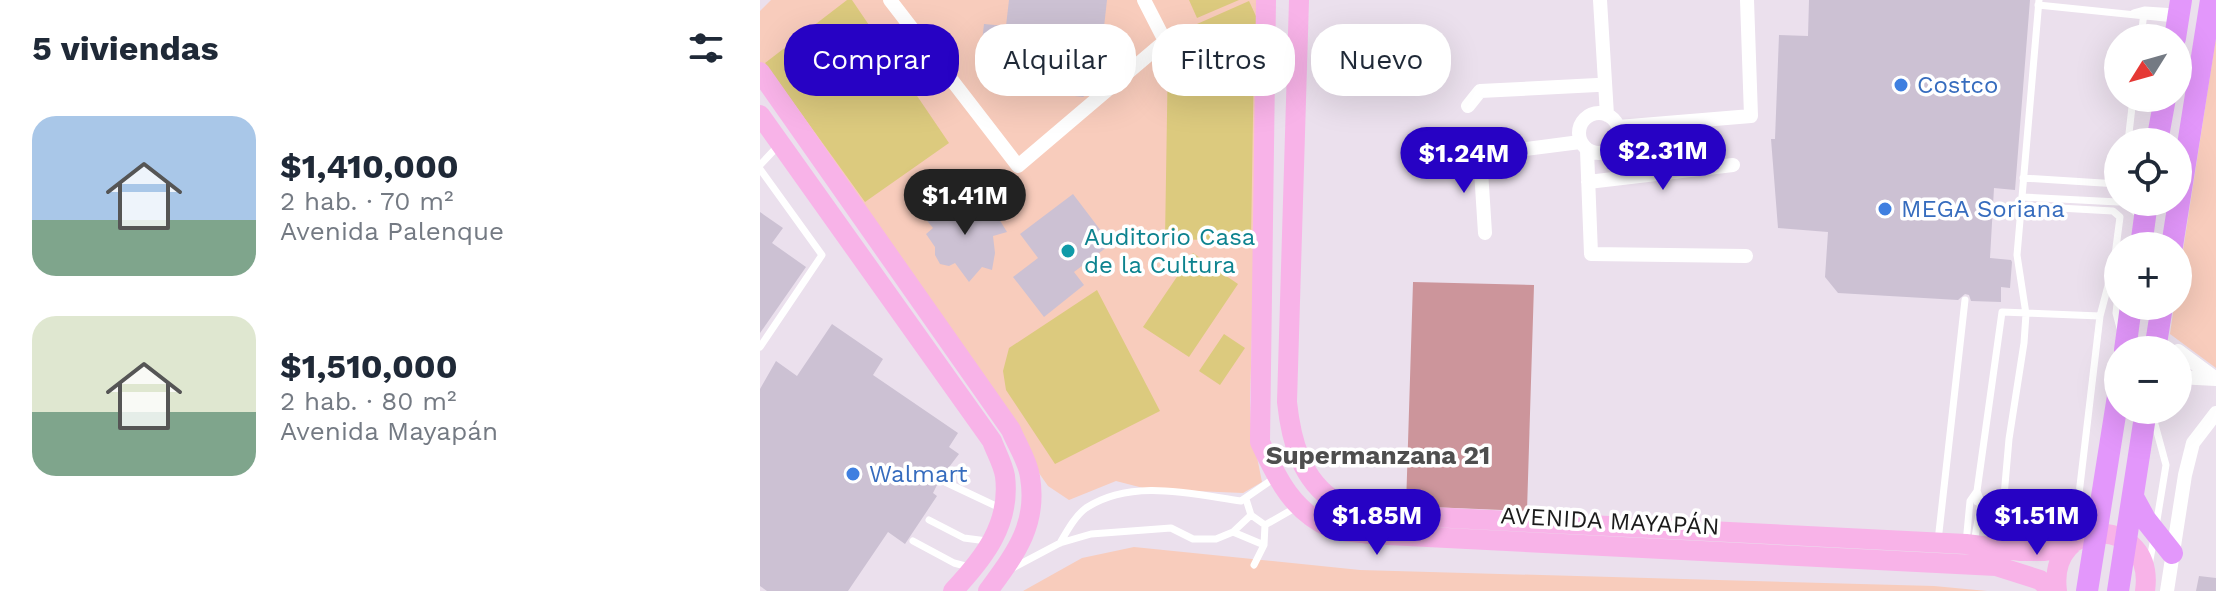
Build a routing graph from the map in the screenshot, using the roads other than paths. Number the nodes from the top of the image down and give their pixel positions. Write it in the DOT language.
graph roads {
  1 [pos="890,0"];
  2 [pos="1144,0"];
  3 [pos="1591,0"];
  4 [pos="1600,0"];
  5 [pos="1747,0"];
  6 [pos="2211,0"];
  7 [pos="2039,2"];
  8 [pos="1267,5"];
  9 [pos="1299,5"];
  10 [pos="2144,13"];
  11 [pos="2178,17"];
  12 [pos="2143,24"];
  13 [pos="760,72"];
  14 [pos="1597,85"];
  15 [pos="1468,106"];
  16 [pos="1603,114"];
  17 [pos="760,115"];
  18 [pos="1618,127"];
  19 [pos="780,144"];
  20 [pos="1583,146"];
  21 [pos="1733,165"];
  22 [pos="760,167"];
  23 [pos="1262,167"];
  24 [pos="1292,167"];
  25 [pos="2023,178"];
  26 [pos="1588,182"];
  27 [pos="2104,183"];
  28 [pos="2022,197"];
  29 [pos="2104,201"];
  30 [pos="2021,206"];
  31 [pos="2174,232"];
  32 [pos="1485,233"];
  33 [pos="1746,256"];
  34 [pos="1965,300"];
  35 [pos="927,311"];
  36 [pos="2026,314"];
  37 [pos="2100,316"];
  38 [pos="909,324"];
  39 [pos="760,347"];
  40 [pos="2192,361"];
  41 [pos="2192,378"];
  42 [pos="2216,379"];
  43 [pos="2216,413"];
  44 [pos="2114,424"];
  45 [pos="2146,424"];
  46 [pos="2153,424"];
  47 [pos="1276,477"];
  48 [pos="945,482"];
  49 [pos="1977,491"];
  50 [pos="2133,497"];
  51 [pos="1246,499"];
  52 [pos="1970,501"];
  53 [pos="1981,502"];
  54 [pos="2003,503"];
  55 [pos="1297,506"];
  56 [pos="1006,510"];
  57 [pos="1251,515"];
  58 [pos="929,520"];
  59 [pos="1265,525"];
  60 [pos="1233,532"];
  61 [pos="2155,532"];
  62 [pos="2097,533"];
  63 [pos="913,541"];
  64 [pos="1687,541"];
  65 [pos="2127,541"];
  66 [pos="993,542"];
  67 [pos="2074,542"];
  68 [pos="1060,543"];
  69 [pos="1938,544"];
  70 [pos="1264,545"];
  71 [pos="1970,545"];
  72 [pos="2020,561"];
  73 [pos="2171,561"];
  74 [pos="1254,565"];
  75 [pos="975,568"];
  76 [pos="1003,572"];
  77 [pos="2146,585"];
  78 [pos="953,591"];
  79 [pos="988,591"];
  80 [pos="2055,591"];
  81 [pos="2087,591"];
  82 [pos="2118,591"];
  83 [pos="2167,591"];
  1 -- 2 [label="street"];
  3 -- 14 [label="street"];
  4 -- 16 [label="street"];
  5 -- 18 [label="street"];
  6 -- 31 [label="main road"];
  7 -- 10 [label="lane"];
  7 -- 25 [label="lane"];
  8 -- 9 [label="street"];
  8 -- 23 [label="street, AVENIDA MAYAPÁN"];
  9 -- 24 [label="street, AVENIDA MAYAPÁN"];
  10 -- 11 [label="lane"];
  10 -- 12 [label="lane"];
  13 -- 35 [label="street"];
  14 -- 15 [label="street"];
  14 -- 16 [label="street"];
  16 -- 18 [label="street"];
  16 -- 20 [label="street"];
  17 -- 19 [label="street"];
  18 -- 20 [label="street"];
  19 -- 22 [label="lane"];
  19 -- 38 [label="street"];
  20 -- 26 [label="street"];
  20 -- 32 [label="street"];
  21 -- 26 [label="street"];
  22 -- 39 [label="lane"];
  23 -- 24 [label="street"];
  23 -- 47 [label="street, AVENIDA MAYAPÁN"];
  24 -- 64 [label="street, AVENIDA MAYAPÁN"];
  25 -- 27 [label="lane"];
  25 -- 28 [label="lane"];
  26 -- 33 [label="street"];
  28 -- 29 [label="lane"];
  28 -- 30 [label="lane"];
  30 -- 36 [label="lane"];
  30 -- 37 [label="lane"];
  34 -- 69 [label="lane"];
  35 -- 38 [label="street"];
  35 -- 76 [label="street"];
  36 -- 37 [label="lane"];
  36 -- 49 [label="lane"];
  36 -- 54 [label="lane"];
  37 -- 54 [label="lane"];
  38 -- 56 [label="street"];
  40 -- 42 [label="street"];
  41 -- 42 [label="street"];
  43 -- 73 [label="street"];
  44 -- 62 [label="main road"];
  45 -- 50 [label="main road"];
  46 -- 61 [label="lane"];
  47 -- 51 [label="lane"];
  47 -- 55 [label="street, AVENIDA MAYAPÁN"];
  48 -- 56 [label="lane"];
  49 -- 52 [label="lane"];
  49 -- 53 [label="lane"];
  50 -- 61 [label="main road"];
  50 -- 65 [label="main road"];
  51 -- 57 [label="lane"];
  51 -- 68 [label="lane"];
  52 -- 53 [label="lane"];
  52 -- 71 [label="lane"];
  53 -- 54 [label="lane"];
  53 -- 71 [label="lane"];
  55 -- 59 [label="lane"];
  55 -- 64 [label="street, AVENIDA MAYAPÁN"];
  56 -- 66 [label="street"];
  57 -- 59 [label="lane"];
  57 -- 60 [label="lane"];
  58 -- 66 [label="lane"];
  59 -- 70 [label="lane"];
  60 -- 68 [label="lane"];
  60 -- 70 [label="lane"];
  61 -- 73 [label="main road"];
  61 -- 77 [label="lane"];
  62 -- 65 [label="street"];
  62 -- 67 [label="street, AVENIDA MAYAPÁN"];
  62 -- 81 [label="main road"];
  63 -- 75 [label="lane"];
  64 -- 69 [label="street, AVENIDA MAYAPÁN"];
  64 -- 72 [label="street, AVENIDA MAYAPÁN"];
  65 -- 77 [label="street"];
  65 -- 82 [label="main road"];
  66 -- 75 [label="street"];
  67 -- 72 [label="street, AVENIDA MAYAPÁN"];
  67 -- 80 [label="street"];
  68 -- 76 [label="lane"];
  69 -- 71 [label="street, AVENIDA MAYAPÁN"];
  70 -- 74 [label="lane"];
  71 -- 72 [label="street, AVENIDA MAYAPÁN"];
  72 -- 80 [label="street, AVENIDA MAYAPÁN"];
  73 -- 77 [label="street"];
  73 -- 83 [label="street"];
  75 -- 78 [label="street"];
  76 -- 79 [label="street"];
}
